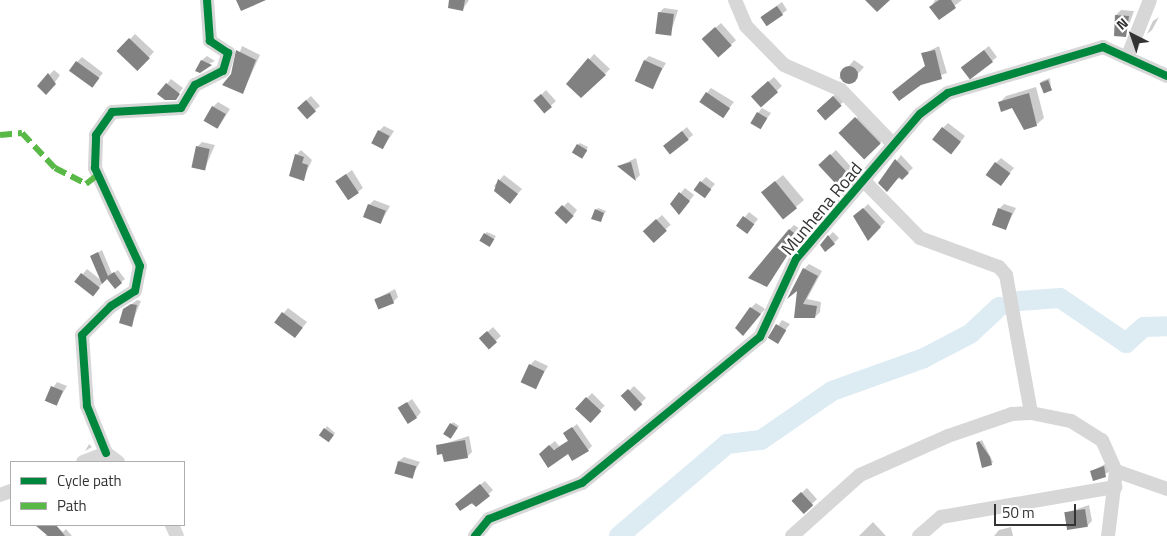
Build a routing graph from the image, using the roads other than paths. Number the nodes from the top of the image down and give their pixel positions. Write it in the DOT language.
graph roads {
  1 [pos="207,0"];
  2 [pos="734,0"];
  3 [pos="1150,0"];
  4 [pos="1126,58"];
  5 [pos="1167,76"];
  6 [pos="894,145"];
  7 [pos="864,181"];
  8 [pos="1031,413"];
  9 [pos="106,453"];
  10 [pos="86,461"];
  11 [pos="117,461"];
  12 [pos="1116,471"];
  13 [pos="1115,487"];
  14 [pos="1167,489"];
  15 [pos="475,536"];
  16 [pos="792,536"];
  17 [pos="919,536"];
  18 [pos="1108,536"];
  1 -- 9 [label="street"];
  2 -- 6 [label="street"];
  3 -- 4 [label="street"];
  4 -- 5 [label="street, Munhena Road"];
  4 -- 6 [label="street, Munhena Road"];
  6 -- 7 [label="street, Munhena Road"];
  7 -- 8 [label="street"];
  7 -- 15 [label="street, Munhena Road"];
  8 -- 12 [label="street"];
  8 -- 16 [label="street"];
  9 -- 10 [label="street"];
  9 -- 11 [label="street"];
  12 -- 13 [label="street"];
  12 -- 14 [label="street"];
  13 -- 17 [label="street"];
  13 -- 18 [label="street"];
}
